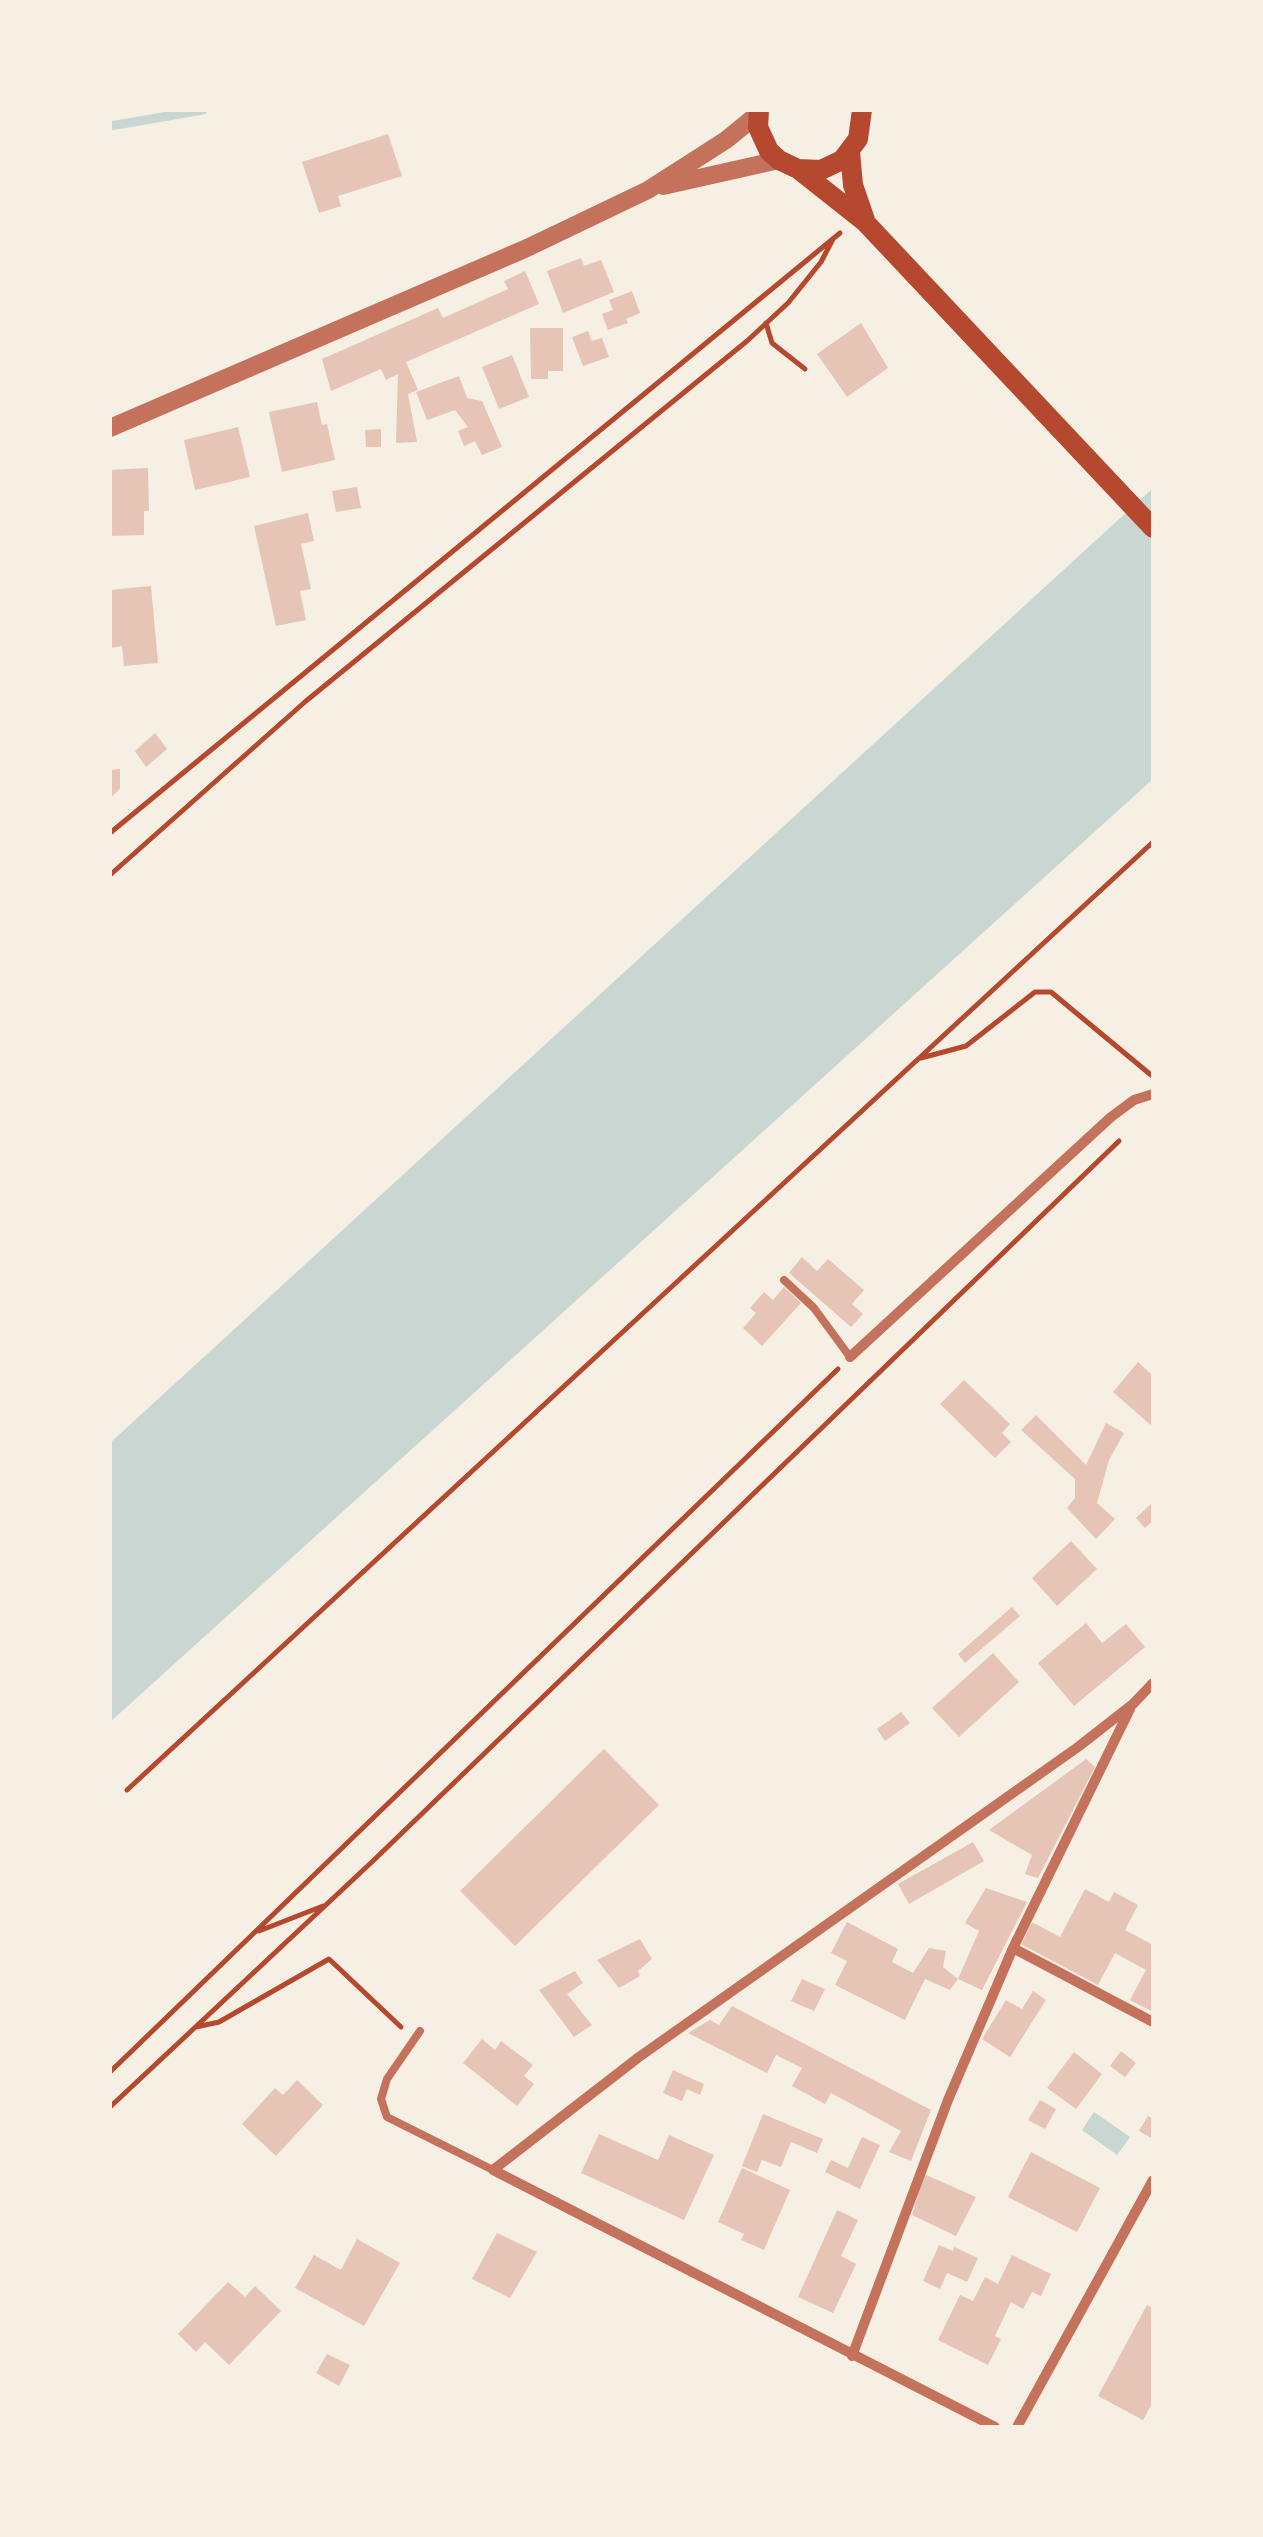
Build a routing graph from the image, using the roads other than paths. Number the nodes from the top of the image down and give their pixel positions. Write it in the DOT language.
graph roads {
  1 [pos="880,110"];
  2 [pos="758,112"];
  3 [pos="862,117"];
  4 [pos="850,152"];
  5 [pos="789,165"];
  6 [pos="648,190"];
  7 [pos="865,222"];
  8 [pos="110,428"];
  9 [pos="1153,528"];
  10 [pos="1153,1094"];
  11 [pos="784,1280"];
  12 [pos="850,1357"];
  13 [pos="1153,1684"];
  14 [pos="1132,1704"];
  15 [pos="1014,1948"];
  16 [pos="1153,2022"];
  17 [pos="417,2035"];
  18 [pos="493,2170"];
  19 [pos="1153,2180"];
  20 [pos="852,2356"];
  21 [pos="995,2427"];
  22 [pos="1017,2427"];
  1 -- 3 [label="main road"];
  2 -- 5 [label="main road"];
  2 -- 6 [label="street"];
  3 -- 4 [label="main road"];
  4 -- 5 [label="main road"];
  4 -- 7 [label="main road"];
  5 -- 6 [label="street"];
  5 -- 7 [label="main road"];
  6 -- 8 [label="street"];
  7 -- 9 [label="main road"];
  10 -- 12 [label="street"];
  11 -- 12 [label="lane"];
  13 -- 14 [label="street"];
  14 -- 15 [label="street"];
  14 -- 18 [label="street"];
  15 -- 16 [label="street"];
  15 -- 20 [label="street"];
  17 -- 18 [label="lane"];
  18 -- 20 [label="street"];
  19 -- 22 [label="street"];
  20 -- 21 [label="street"];
}
